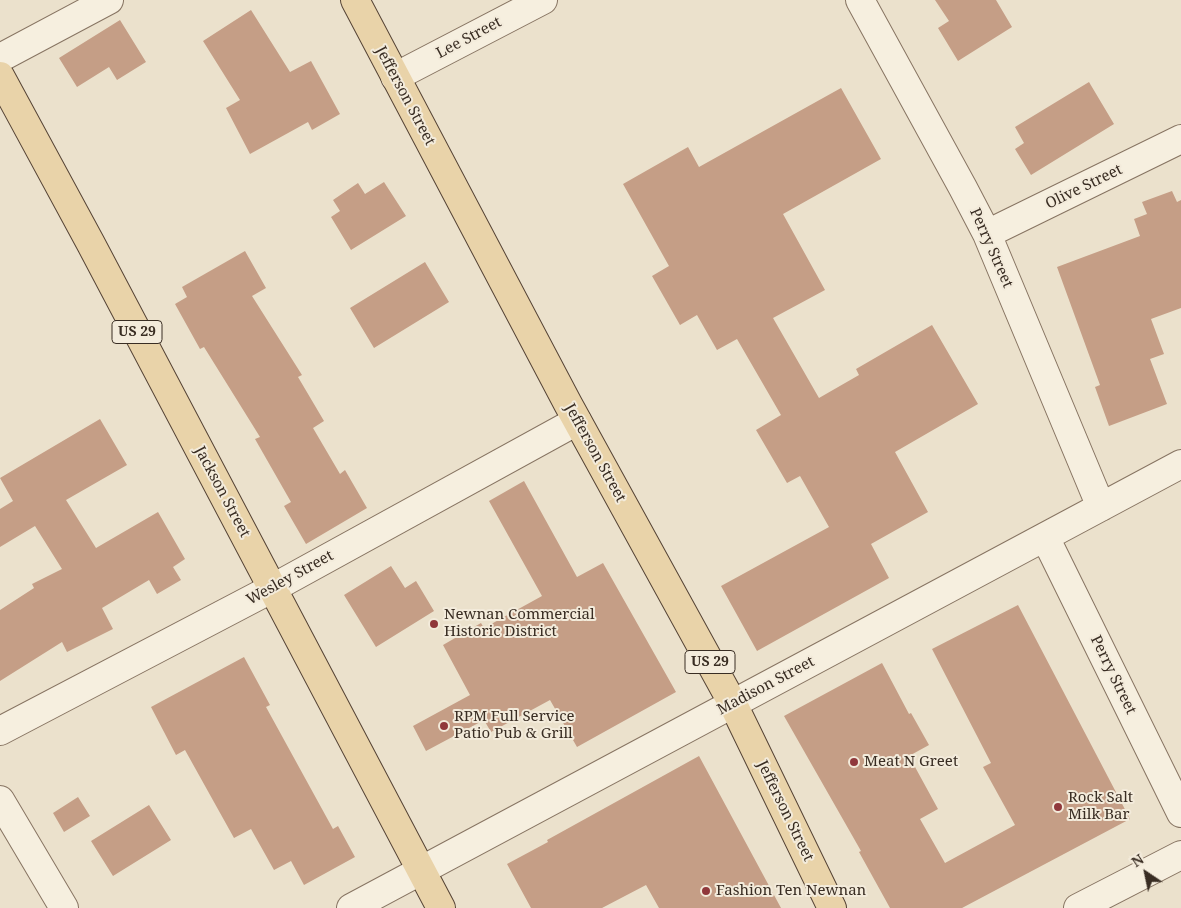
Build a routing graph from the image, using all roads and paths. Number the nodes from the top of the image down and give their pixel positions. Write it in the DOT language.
graph roads {
  1 [pos="109,0"];
  2 [pos="354,0"];
  3 [pos="543,0"];
  4 [pos="860,0"];
  5 [pos="0,58"];
  6 [pos="0,76"];
  7 [pos="395,77"];
  8 [pos="1181,139"];
  9 [pos="987,234"];
  10 [pos="577,420"];
  11 [pos="1181,464"];
  12 [pos="1101,507"];
  13 [pos="1045,537"];
  14 [pos="273,588"];
  15 [pos="733,704"];
  16 [pos="0,731"];
  17 [pos="0,800"];
  18 [pos="1181,813"];
  19 [pos="1181,855"];
  20 [pos="421,872"];
  21 [pos="64,908"];
  22 [pos="351,908"];
  23 [pos="441,908"];
  24 [pos="832,908"];
  25 [pos="1078,908"];
  1 -- 5 [label="street"];
  2 -- 7 [label="main road, Jefferson Street / US 29"];
  3 -- 7 [label="street, Lee Street"];
  4 -- 9 [label="street, Perry Street"];
  6 -- 14 [label="main road, Jackson Street / US 29"];
  7 -- 10 [label="main road, Jefferson Street / US 29"];
  8 -- 9 [label="street, Olive Street"];
  9 -- 12 [label="street, Perry Street"];
  10 -- 14 [label="street, Wesley Street"];
  10 -- 15 [label="main road, Jefferson Street / US 29"];
  11 -- 12 [label="street, Madison Street"];
  12 -- 13 [label="street, Madison Street"];
  13 -- 15 [label="street, Madison Street"];
  13 -- 18 [label="street, Perry Street"];
  14 -- 16 [label="street, Wesley Street"];
  14 -- 20 [label="main road, Jackson Street / US 29"];
  15 -- 20 [label="street, Madison Street"];
  15 -- 24 [label="main road, Jefferson Street / US 29"];
  17 -- 21 [label="street"];
  19 -- 25 [label="street"];
  20 -- 22 [label="street, Madison Street"];
  20 -- 23 [label="main road, Jackson Street / US 29"];
}
